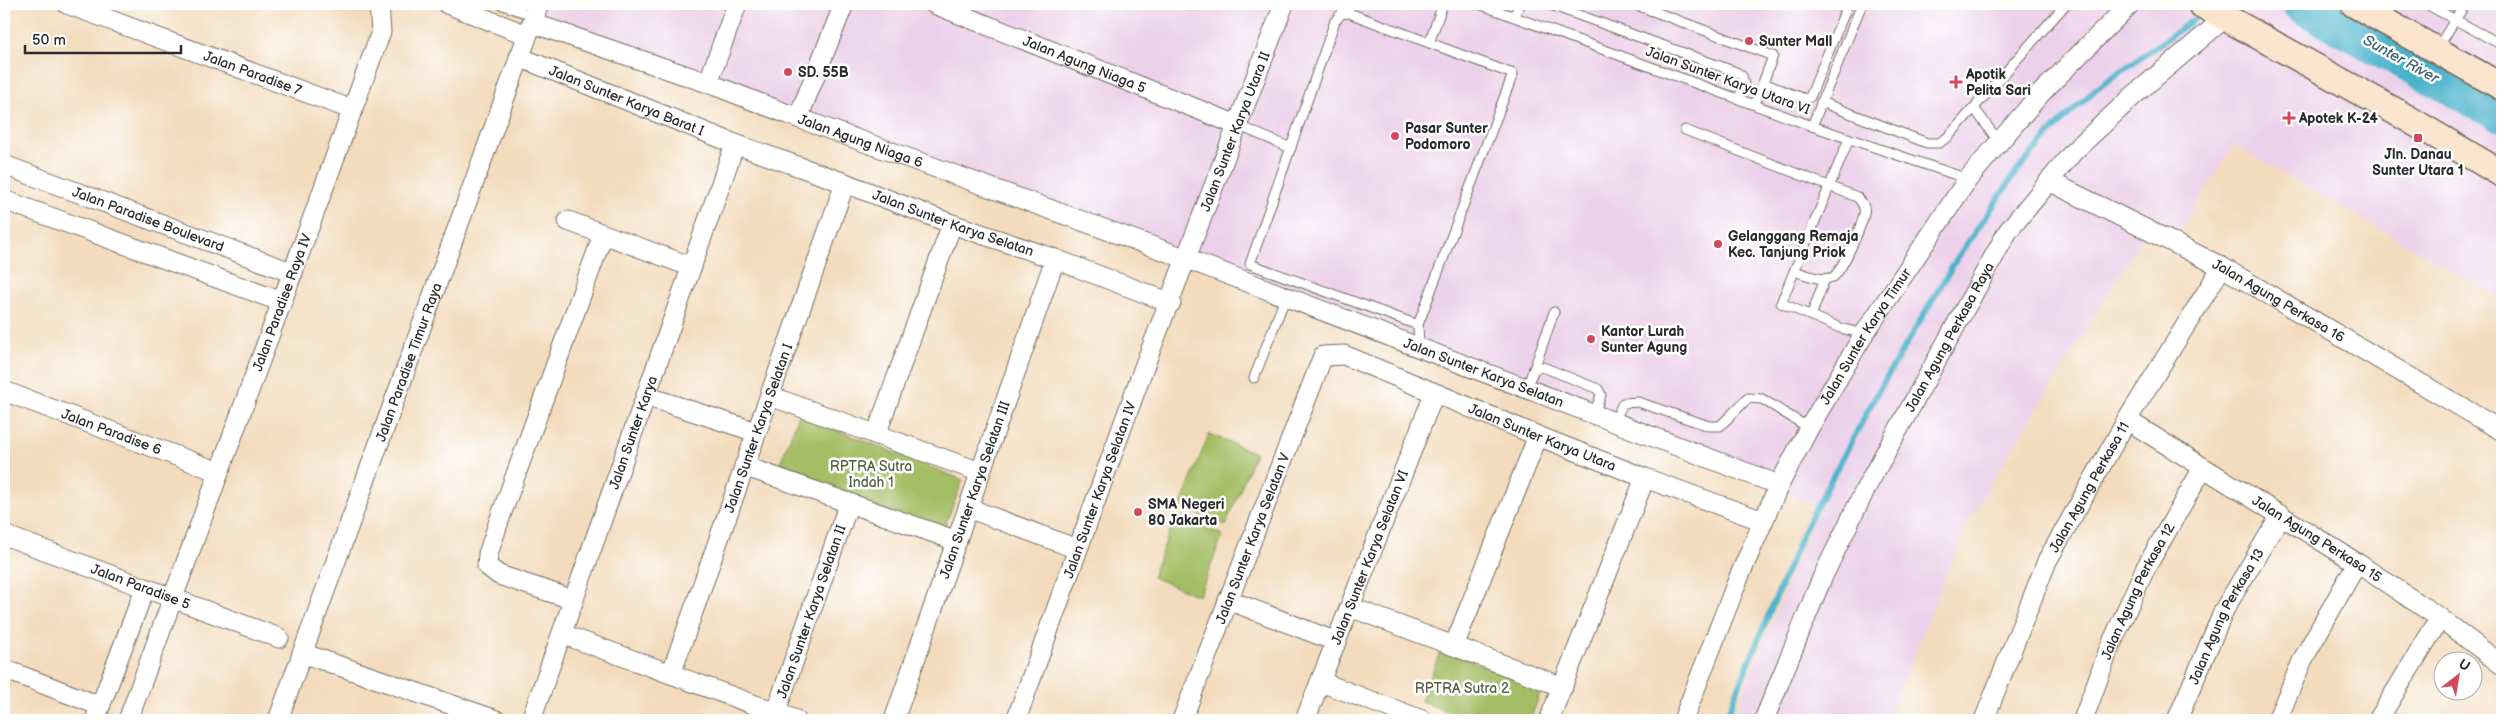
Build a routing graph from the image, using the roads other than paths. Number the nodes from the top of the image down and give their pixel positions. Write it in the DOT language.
graph roads {
  1 [pos="67,4"];
  2 [pos="379,4"];
  3 [pos="447,4"];
  4 [pos="500,4"];
  5 [pos="737,4"];
  6 [pos="844,4"];
  7 [pos="934,4"];
  8 [pos="1284,4"];
  9 [pos="1443,4"];
  10 [pos="1479,4"];
  11 [pos="1521,4"];
  12 [pos="1548,4"];
  13 [pos="1634,4"];
  14 [pos="1848,4"];
  15 [pos="1862,4"];
  16 [pos="2066,4"];
  17 [pos="2130,4"];
  18 [pos="2354,4"];
  19 [pos="2426,4"];
  20 [pos="2465,4"];
  21 [pos="2213,11"];
  22 [pos="1513,16"];
  23 [pos="533,20"];
  24 [pos="2456,20"];
  25 [pos="1429,43"];
  26 [pos="2502,45"];
  27 [pos="2437,50"];
  28 [pos="519,57"];
  29 [pos="708,83"];
  30 [pos="1763,83"];
  31 [pos="2502,88"];
  32 [pos="1739,98"];
  33 [pos="1821,102"];
  34 [pos="1755,104"];
  35 [pos="1974,108"];
  36 [pos="353,110"];
  37 [pos="798,118"];
  38 [pos="1237,124"];
  39 [pos="1812,126"];
  40 [pos="1685,130"];
  41 [pos="1849,139"];
  42 [pos="1999,142"];
  43 [pos="735,144"];
  44 [pos="1291,148"];
  45 [pos="4,165"];
  46 [pos="2502,174"];
  47 [pos="1968,179"];
  48 [pos="2049,181"];
  49 [pos="846,183"];
  50 [pos="1830,186"];
  51 [pos="4,200"];
  52 [pos="568,221"];
  53 [pos="952,224"];
  54 [pos="603,235"];
  55 [pos="1055,259"];
  56 [pos="1187,259"];
  57 [pos="692,267"];
  58 [pos="2222,267"];
  59 [pos="1794,271"];
  60 [pos="293,273"];
  61 [pos="1825,279"];
  62 [pos="1286,296"];
  63 [pos="282,302"];
  64 [pos="1170,303"];
  65 [pos="1554,312"];
  66 [pos="1811,316"];
  67 [pos="1418,324"];
  68 [pos="1864,334"];
  69 [pos="1415,344"];
  70 [pos="1323,356"];
  71 [pos="1534,369"];
  72 [pos="1254,378"];
  73 [pos="1526,388"];
  74 [pos="4,391"];
  75 [pos="1434,394"];
  76 [pos="646,396"];
  77 [pos="770,396"];
  78 [pos="1594,414"];
  79 [pos="2127,420"];
  80 [pos="1614,422"];
  81 [pos="1809,428"];
  82 [pos="2502,431"];
  83 [pos="756,432"];
  84 [pos="876,435"];
  85 [pos="1538,436"];
  86 [pos="744,466"];
  87 [pos="2203,468"];
  88 [pos="220,472"];
  89 [pos="980,472"];
  90 [pos="1645,478"];
  91 [pos="1779,485"];
  92 [pos="849,503"];
  93 [pos="968,508"];
  94 [pos="2281,515"];
  95 [pos="1762,520"];
  96 [pos="4,535"];
  97 [pos="957,541"];
  98 [pos="1077,549"];
  99 [pos="2357,563"];
  100 [pos="145,588"];
  101 [pos="173,598"];
  102 [pos="574,600"];
  103 [pos="1228,600"];
  104 [pos="1350,607"];
  105 [pos="2440,618"];
  106 [pos="562,634"];
  107 [pos="279,638"];
  108 [pos="1336,642"];
  109 [pos="1454,646"];
  110 [pos="302,653"];
  111 [pos="2502,665"];
  112 [pos="4,669"];
  113 [pos="671,674"];
  114 [pos="1321,682"];
  115 [pos="1563,687"];
  116 [pos="98,713"];
  117 [pos="774,716"];
  118 [pos="128,720"];
  119 [pos="278,720"];
  120 [pos="496,720"];
  121 [pos="531,720"];
  122 [pos="796,720"];
  123 [pos="894,720"];
  124 [pos="1016,720"];
  125 [pos="1182,720"];
  126 [pos="1305,720"];
  127 [pos="1422,720"];
  128 [pos="1549,720"];
  129 [pos="1682,720"];
  130 [pos="1764,720"];
  131 [pos="1984,720"];
  132 [pos="2083,720"];
  133 [pos="2177,720"];
  134 [pos="2277,720"];
  135 [pos="2378,720"];
  1 -- 36 [label="street, Jalan Paradise 7"];
  2 -- 36 [label="street, Jalan Paradise Raya IV"];
  3 -- 23 [label="street, Jalan Agung Niaga 6"];
  4 -- 23 [label="lane"];
  5 -- 29 [label="street"];
  6 -- 37 [label="street"];
  7 -- 38 [label="street, Jalan Agung Niaga 5"];
  8 -- 38 [label="street, Jalan Sunter Karya Utara II"];
  9 -- 25 [label="lane"];
  10 -- 22 [label="lane, Jalan Sunter Karya Utara VI"];
  11 -- 22 [label="lane"];
  12 -- 32 [label="lane"];
  13 -- 30 [label="lane"];
  14 -- 30 [label="lane"];
  15 -- 33 [label="lane"];
  16 -- 35 [label="lane"];
  17 -- 42 [label="street, Jalan Sunter Karya Timur"];
  18 -- 27 [label="main road"];
  19 -- 24 [label="lane"];
  20 -- 24 [label="lane"];
  21 -- 46 [label="main road"];
  21 -- 48 [label="street, Jalan Agung Perkasa Raya"];
  22 -- 32 [label="lane, Jalan Sunter Karya Utara VI"];
  23 -- 28 [label="street, Jalan Paradise Timur Raya"];
  23 -- 29 [label="street, Jalan Agung Niaga 6"];
  24 -- 26 [label="lane"];
  24 -- 27 [label="lane"];
  25 -- 44 [label="lane"];
  25 -- 67 [label="lane"];
  27 -- 31 [label="main road"];
  28 -- 43 [label="street, Jalan Sunter Karya Barat I"];
  28 -- 110 [label="street, Jalan Paradise Timur Raya"];
  29 -- 37 [label="street, Jalan Agung Niaga 6"];
  30 -- 34 [label="lane"];
  32 -- 34 [label="lane, Jalan Sunter Karya Utara VI"];
  33 -- 35 [label="lane"];
  33 -- 39 [label="lane"];
  34 -- 39 [label="lane, Jalan Sunter Karya Utara VI"];
  35 -- 42 [label="lane"];
  36 -- 60 [label="street, Jalan Paradise Raya IV"];
  37 -- 56 [label="street, Jalan Agung Niaga 6"];
  38 -- 44 [label="lane"];
  38 -- 56 [label="street, Jalan Sunter Karya Utara II"];
  39 -- 41 [label="lane, Jalan Sunter Karya Utara VI"];
  40 -- 50 [label="lane"];
  41 -- 47 [label="lane, Jalan Sunter Karya Utara VI"];
  41 -- 50 [label="lane"];
  42 -- 47 [label="street, Jalan Sunter Karya Timur"];
  43 -- 49 [label="street, Jalan Sunter Karya Selatan"];
  43 -- 57 [label="street, Jalan Sunter Karya"];
  44 -- 67 [label="lane"];
  45 -- 60 [label="street, Jalan Paradise Boulevard"];
  47 -- 68 [label="street, Jalan Sunter Karya Timur"];
  48 -- 58 [label="street, Jalan Agung Perkasa 16"];
  48 -- 130 [label="street, Jalan Agung Perkasa Raya"];
  49 -- 53 [label="street, Jalan Sunter Karya Selatan"];
  49 -- 77 [label="street, Jalan Sunter Karya Selatan I"];
  50 -- 59 [label="lane"];
  50 -- 61 [label="lane"];
  51 -- 63 [label="street"];
  52 -- 54 [label="street"];
  53 -- 55 [label="street, Jalan Sunter Karya Selatan"];
  53 -- 84 [label="street"];
  54 -- 57 [label="street"];
  54 -- 102 [label="street"];
  55 -- 64 [label="street, Jalan Sunter Karya Selatan"];
  55 -- 89 [label="street, Jalan Sunter Karya Selatan III"];
  56 -- 62 [label="street, Jalan Sunter Karya Selatan"];
  56 -- 64 [label="street, Jalan Sunter Karya Selatan IV"];
  57 -- 76 [label="street, Jalan Sunter Karya"];
  58 -- 79 [label="street, Jalan Agung Perkasa 11"];
  58 -- 82 [label="street, Jalan Agung Perkasa 16"];
  59 -- 61 [label="lane"];
  59 -- 66 [label="lane"];
  60 -- 63 [label="street, Jalan Paradise Raya IV"];
  61 -- 66 [label="lane"];
  62 -- 69 [label="street, Jalan Sunter Karya Selatan"];
  62 -- 72 [label="lane"];
  63 -- 88 [label="street, Jalan Paradise Raya IV"];
  64 -- 98 [label="street, Jalan Sunter Karya Selatan IV"];
  65 -- 71 [label="lane"];
  66 -- 68 [label="lane"];
  67 -- 69 [label="lane"];
  68 -- 81 [label="street, Jalan Sunter Karya Timur"];
  69 -- 73 [label="street, Jalan Sunter Karya Selatan"];
  70 -- 75 [label="street, Jalan Sunter Karya Utara"];
  70 -- 103 [label="street, Jalan Sunter Karya Selatan V"];
  71 -- 73 [label="lane"];
  71 -- 78 [label="lane"];
  73 -- 78 [label="street, Jalan Sunter Karya Selatan"];
  74 -- 88 [label="street, Jalan Paradise 6"];
  75 -- 85 [label="street, Jalan Sunter Karya Utara"];
  75 -- 104 [label="street, Jalan Sunter Karya Selatan VI"];
  76 -- 83 [label="street"];
  76 -- 102 [label="street, Jalan Sunter Karya"];
  77 -- 83 [label="street, Jalan Sunter Karya Selatan I"];
  77 -- 84 [label="street"];
  78 -- 80 [label="street, Jalan Sunter Karya Selatan"];
  79 -- 87 [label="street, Jalan Agung Perkasa 15"];
  79 -- 131 [label="street, Jalan Agung Perkasa 11"];
  80 -- 81 [label="lane"];
  80 -- 91 [label="street, Jalan Sunter Karya Selatan"];
  81 -- 91 [label="street, Jalan Sunter Karya Timur"];
  83 -- 86 [label="street, Jalan Sunter Karya Selatan I"];
  84 -- 89 [label="street"];
  85 -- 90 [label="street, Jalan Sunter Karya Utara"];
  85 -- 109 [label="street"];
  86 -- 92 [label="street"];
  86 -- 113 [label="street, Jalan Sunter Karya Selatan I"];
  87 -- 94 [label="street, Jalan Agung Perkasa 15"];
  87 -- 132 [label="street, Jalan Agung Perkasa 12"];
  88 -- 101 [label="street, Jalan Paradise Raya IV"];
  89 -- 93 [label="street, Jalan Sunter Karya Selatan III"];
  90 -- 95 [label="street, Jalan Sunter Karya Utara"];
  90 -- 115 [label="street"];
  91 -- 95 [label="street, Jalan Sunter Karya Timur"];
  92 -- 97 [label="street"];
  92 -- 117 [label="street, Jalan Sunter Karya Selatan II"];
  93 -- 97 [label="street, Jalan Sunter Karya Selatan III"];
  93 -- 98 [label="street"];
  94 -- 99 [label="street, Jalan Agung Perkasa 15"];
  94 -- 133 [label="street, Jalan Agung Perkasa 13"];
  95 -- 129 [label="street, Jalan Sunter Karya Timur"];
  96 -- 100 [label="street, Jalan Paradise 5"];
  97 -- 123 [label="street, Jalan Sunter Karya Selatan III"];
  98 -- 124 [label="street, Jalan Sunter Karya Selatan IV"];
  99 -- 105 [label="street, Jalan Agung Perkasa 15"];
  99 -- 134 [label="street"];
  100 -- 101 [label="street, Jalan Paradise 5"];
  100 -- 116 [label="street"];
  101 -- 107 [label="street, Jalan Paradise 5"];
  101 -- 118 [label="street, Jalan Paradise Raya IV"];
  102 -- 106 [label="street, Jalan Sunter Karya"];
  103 -- 108 [label="street"];
  103 -- 125 [label="street, Jalan Sunter Karya Selatan V"];
  104 -- 108 [label="street, Jalan Sunter Karya Selatan VI"];
  104 -- 109 [label="street"];
  105 -- 111 [label="street, Jalan Agung Perkasa 15"];
  105 -- 135 [label="street"];
  106 -- 113 [label="street"];
  106 -- 121 [label="street, Jalan Sunter Karya"];
  108 -- 114 [label="street, Jalan Sunter Karya Selatan VI"];
  109 -- 115 [label="street"];
  110 -- 119 [label="street, Jalan Paradise Timur Raya"];
  110 -- 120 [label="street"];
  112 -- 116 [label="street"];
  113 -- 117 [label="street"];
  114 -- 126 [label="street, Jalan Sunter Karya Selatan VI"];
  114 -- 127 [label="street"];
  115 -- 128 [label="street"];
  117 -- 122 [label="street"];
}
